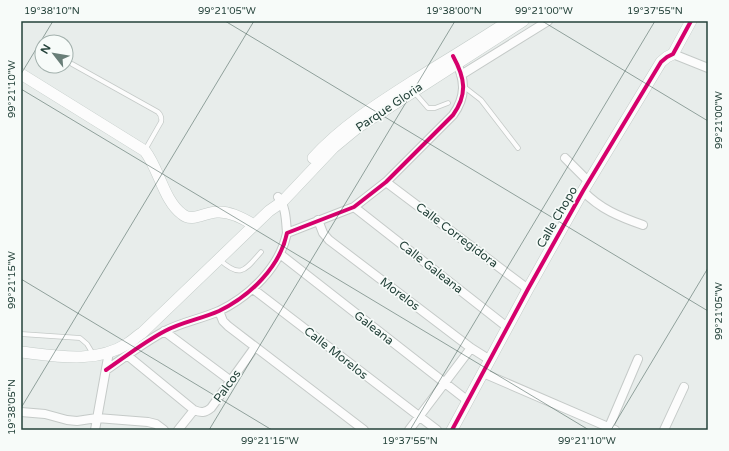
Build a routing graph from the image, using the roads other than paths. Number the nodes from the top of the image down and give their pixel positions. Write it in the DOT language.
graph roads {
  1 [pos="509,21"];
  2 [pos="523,21"];
  3 [pos="548,21"];
  4 [pos="691,21"];
  5 [pos="673,54"];
  6 [pos="455,60"];
  7 [pos="74,65"];
  8 [pos="708,68"];
  9 [pos="21,74"];
  10 [pos="461,75"];
  11 [pos="463,85"];
  12 [pos="413,91"];
  13 [pos="448,103"];
  14 [pos="518,148"];
  15 [pos="145,151"];
  16 [pos="565,158"];
  17 [pos="386,182"];
  18 [pos="586,186"];
  19 [pos="280,200"];
  20 [pos="354,206"];
  21 [pos="318,220"];
  22 [pos="254,224"];
  23 [pos="643,225"];
  24 [pos="287,233"];
  25 [pos="261,252"];
  26 [pos="280,254"];
  27 [pos="220,259"];
  28 [pos="253,289"];
  29 [pos="528,289"];
  30 [pos="219,311"];
  31 [pos="507,327"];
  32 [pos="164,331"];
  33 [pos="21,334"];
  34 [pos="255,348"];
  35 [pos="471,348"];
  36 [pos="21,352"];
  37 [pos="110,352"];
  38 [pos="94,356"];
  39 [pos="128,356"];
  40 [pos="638,359"];
  41 [pos="490,360"];
  42 [pos="106,370"];
  43 [pos="483,373"];
  44 [pos="231,381"];
  45 [pos="444,383"];
  46 [pos="684,387"];
  47 [pos="468,401"];
  48 [pos="194,410"];
  49 [pos="21,412"];
  50 [pos="419,417"];
  51 [pos="98,418"];
  52 [pos="612,429"];
  53 [pos="95,430"];
  54 [pos="164,430"];
  55 [pos="178,430"];
  56 [pos="364,430"];
  57 [pos="409,430"];
  58 [pos="437,430"];
  59 [pos="452,430"];
  60 [pos="664,430"];
  1 -- 6 [label="main road, Parque Gloria"];
  2 -- 6 [label="main road, Parque Gloria"];
  3 -- 10 [label="street"];
  4 -- 5 [label="main road, Calle Chopo"];
  5 -- 8 [label="street"];
  5 -- 18 [label="main road, Calle Chopo"];
  6 -- 10 [label="street"];
  6 -- 12 [label="main road, Parque Gloria"];
  6 -- 19 [label="main road, Parque Gloria"];
  7 -- 15 [label="lane"];
  9 -- 15 [label="main road"];
  10 -- 11 [label="street"];
  11 -- 14 [label="lane"];
  11 -- 17 [label="street"];
  12 -- 13 [label="lane"];
  12 -- 19 [label="main road, Parque Gloria"];
  15 -- 22 [label="main road"];
  16 -- 18 [label="street"];
  17 -- 20 [label="street"];
  17 -- 29 [label="street, Calle Corregidora"];
  18 -- 23 [label="street"];
  18 -- 29 [label="main road, Calle Chopo"];
  19 -- 22 [label="main road, Parque Gloria"];
  19 -- 24 [label="street"];
  20 -- 21 [label="street"];
  20 -- 31 [label="street, Calle Galeana"];
  21 -- 24 [label="street"];
  21 -- 35 [label="street, Morelos"];
  22 -- 27 [label="main road, Parque Gloria"];
  24 -- 26 [label="street"];
  25 -- 27 [label="lane"];
  26 -- 28 [label="street"];
  26 -- 45 [label="street, Galeana"];
  27 -- 37 [label="main road, Parque Gloria"];
  28 -- 30 [label="street"];
  28 -- 50 [label="street, Calle Morelos"];
  29 -- 31 [label="main road, Calle Chopo"];
  30 -- 32 [label="street"];
  30 -- 34 [label="street"];
  31 -- 41 [label="main road, Calle Chopo"];
  32 -- 39 [label="street"];
  32 -- 44 [label="street"];
  33 -- 38 [label="lane"];
  34 -- 44 [label="street, Palcos"];
  34 -- 56 [label="street"];
  35 -- 41 [label="street, Morelos"];
  35 -- 45 [label="street"];
  36 -- 38 [label="main road, Parque Gloria"];
  37 -- 38 [label="main road, Parque Gloria"];
  37 -- 42 [label="street"];
  39 -- 42 [label="street"];
  39 -- 48 [label="street"];
  40 -- 52 [label="street"];
  41 -- 43 [label="main road, Calle Chopo"];
  42 -- 51 [label="street"];
  43 -- 47 [label="main road, Calle Chopo"];
  43 -- 52 [label="street"];
  44 -- 48 [label="street, Palcos"];
  45 -- 47 [label="street, Galeana"];
  45 -- 50 [label="street"];
  46 -- 60 [label="street"];
  47 -- 59 [label="main road, Calle Chopo"];
  48 -- 55 [label="street"];
  49 -- 51 [label="street"];
  50 -- 57 [label="street"];
  50 -- 58 [label="street"];
  51 -- 53 [label="street"];
  51 -- 54 [label="street"];
}
